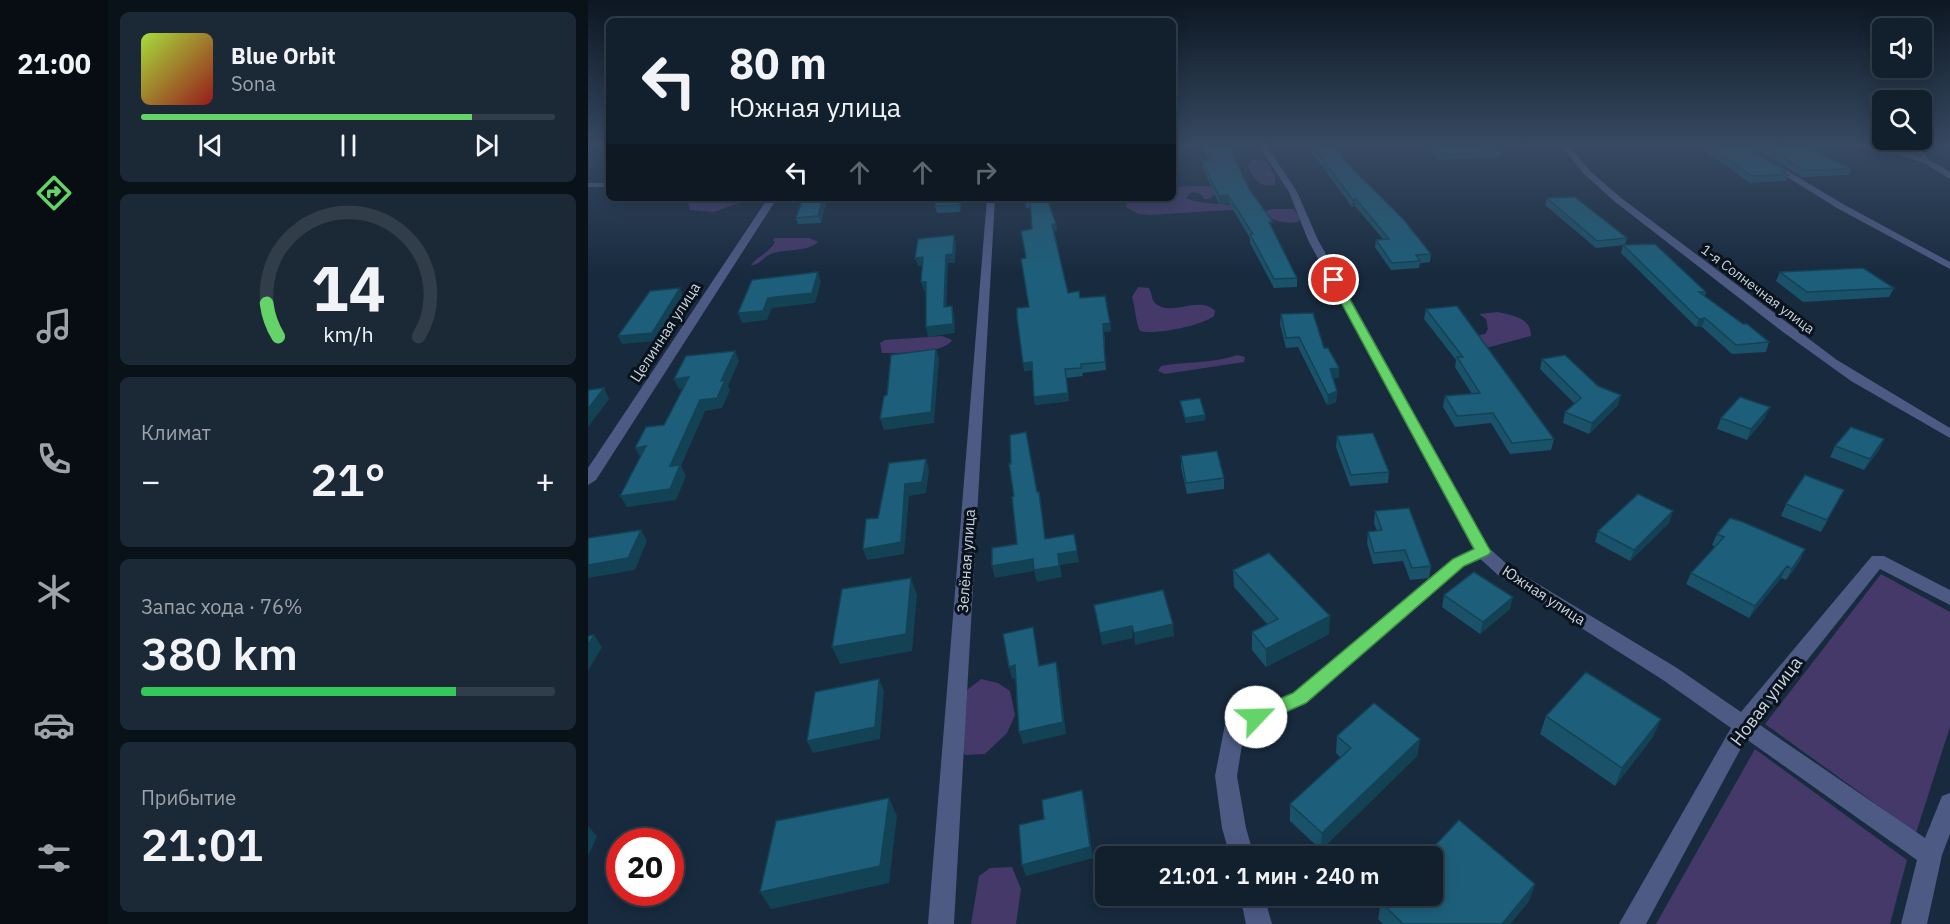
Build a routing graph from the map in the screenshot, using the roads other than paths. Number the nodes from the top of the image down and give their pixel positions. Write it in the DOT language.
graph roads {
  1 [pos="1291,189"];
  2 [pos="1607,189"];
  3 [pos="1812,189"];
  4 [pos="769,201"];
  5 [pos="991,201"];
  6 [pos="1950,266"];
  7 [pos="1950,434"];
  8 [pos="588,480"];
  9 [pos="1483,552"];
  10 [pos="1950,598"];
  11 [pos="1236,719"];
  12 [pos="1743,725"];
  13 [pos="1950,803"];
  14 [pos="1239,846"];
  15 [pos="1930,855"];
  16 [pos="1254,906"];
  17 [pos="941,924"];
  18 [pos="1259,924"];
  19 [pos="1632,924"];
  20 [pos="1914,924"];
  1 -- 9 [label="street, Южная улица"];
  2 -- 7 [label="street, 1-я Солнечная улица"];
  3 -- 6 [label="street"];
  4 -- 8 [label="street, Целинная улица"];
  5 -- 17 [label="street, Зелёная улица"];
  9 -- 11 [label="lane"];
  9 -- 12 [label="street, Южная улица"];
  10 -- 12 [label="street, Новая улица"];
  11 -- 14 [label="street"];
  12 -- 15 [label="street, Южная улица"];
  12 -- 19 [label="street, Новая улица"];
  13 -- 15 [label="street"];
  15 -- 20 [label="street"];
  16 -- 18 [label="street"];
}
